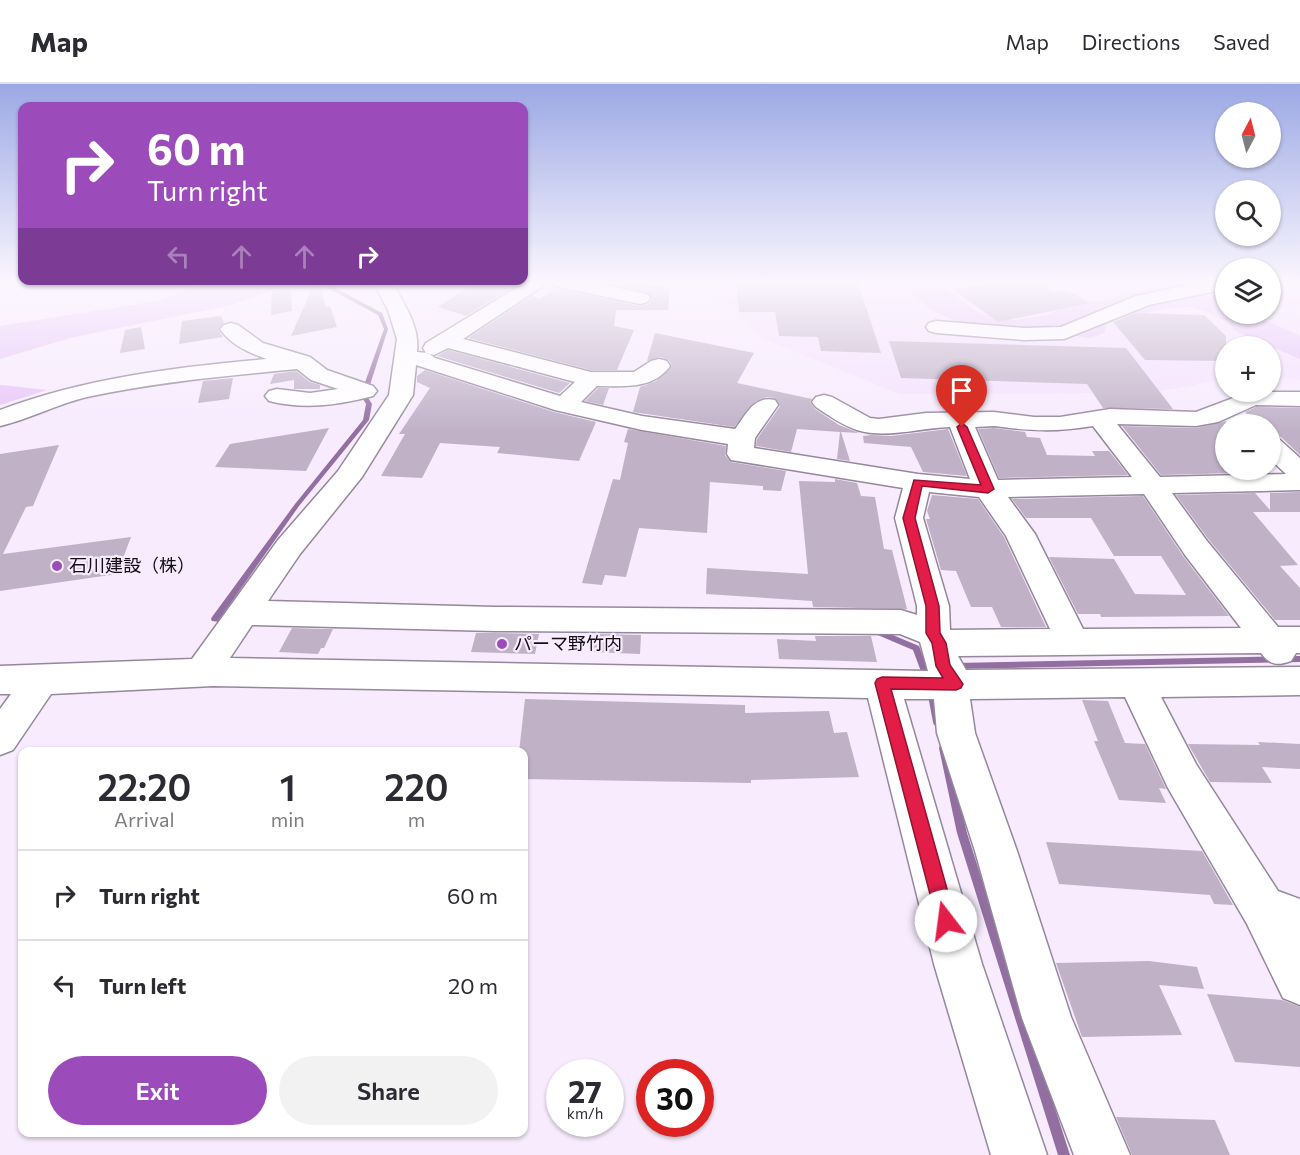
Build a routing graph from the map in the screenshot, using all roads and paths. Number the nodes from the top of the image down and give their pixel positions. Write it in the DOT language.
graph roads {
  1 [pos="235,332"];
  2 [pos="406,332"];
  3 [pos="460,332"];
  4 [pos="999,332"];
  5 [pos="1066,332"];
  6 [pos="445,341"];
  7 [pos="413,360"];
  8 [pos="302,362"];
  9 [pos="659,366"];
  10 [pos="591,379"];
  11 [pos="365,391"];
  12 [pos="401,395"];
  13 [pos="277,396"];
  14 [pos="1300,399"];
  15 [pos="824,402"];
  16 [pos="564,405"];
  17 [pos="766,405"];
  18 [pos="1231,406"];
  19 [pos="1239,414"];
  20 [pos="1099,417"];
  21 [pos="0,419"];
  22 [pos="967,419"];
  23 [pos="742,438"];
  24 [pos="1281,455"];
  25 [pos="1300,473"];
  26 [pos="918,482"];
  27 [pos="1300,482"];
  28 [pos="1152,484"];
  29 [pos="988,489"];
  30 [pos="244,613"];
  31 [pos="1286,641"];
  32 [pos="1073,643"];
  33 [pos="944,661"];
  34 [pos="201,673"];
  35 [pos="0,680"];
  36 [pos="41,680"];
  37 [pos="1134,681"];
  38 [pos="1300,681"];
  39 [pos="882,683"];
  40 [pos="0,739"];
  41 [pos="1282,915"];
  42 [pos="1300,981"];
  43 [pos="1019,1155"];
  44 [pos="1102,1155"];
  1 -- 8 [label="street"];
  2 -- 7 [label="street"];
  3 -- 6 [label="street"];
  4 -- 5 [label="street"];
  6 -- 7 [label="street"];
  6 -- 10 [label="street"];
  7 -- 12 [label="street"];
  7 -- 16 [label="street"];
  8 -- 11 [label="street"];
  8 -- 21 [label="street"];
  9 -- 10 [label="street"];
  10 -- 16 [label="street"];
  11 -- 12 [label="street"];
  11 -- 13 [label="street"];
  12 -- 30 [label="street"];
  14 -- 18 [label="street"];
  15 -- 22 [label="street"];
  16 -- 23 [label="street"];
  17 -- 23 [label="street"];
  18 -- 19 [label="street"];
  18 -- 20 [label="street"];
  20 -- 22 [label="street"];
  20 -- 28 [label="street"];
  22 -- 29 [label="street"];
  23 -- 26 [label="street"];
  24 -- 25 [label="street"];
  26 -- 29 [label="street"];
  26 -- 33 [label="street"];
  27 -- 28 [label="street"];
  28 -- 29 [label="street"];
  28 -- 31 [label="street"];
  29 -- 32 [label="street"];
  30 -- 33 [label="street"];
  30 -- 34 [label="street"];
  31 -- 32 [label="street"];
  31 -- 38 [label="street"];
  32 -- 33 [label="street"];
  33 -- 37 [label="street"];
  33 -- 39 [label="street"];
  33 -- 44 [label="street"];
  34 -- 36 [label="street"];
  34 -- 39 [label="street"];
  35 -- 36 [label="street"];
  36 -- 40 [label="street"];
  37 -- 38 [label="street"];
  37 -- 41 [label="street"];
  39 -- 43 [label="street"];
  41 -- 42 [label="street"];
}
